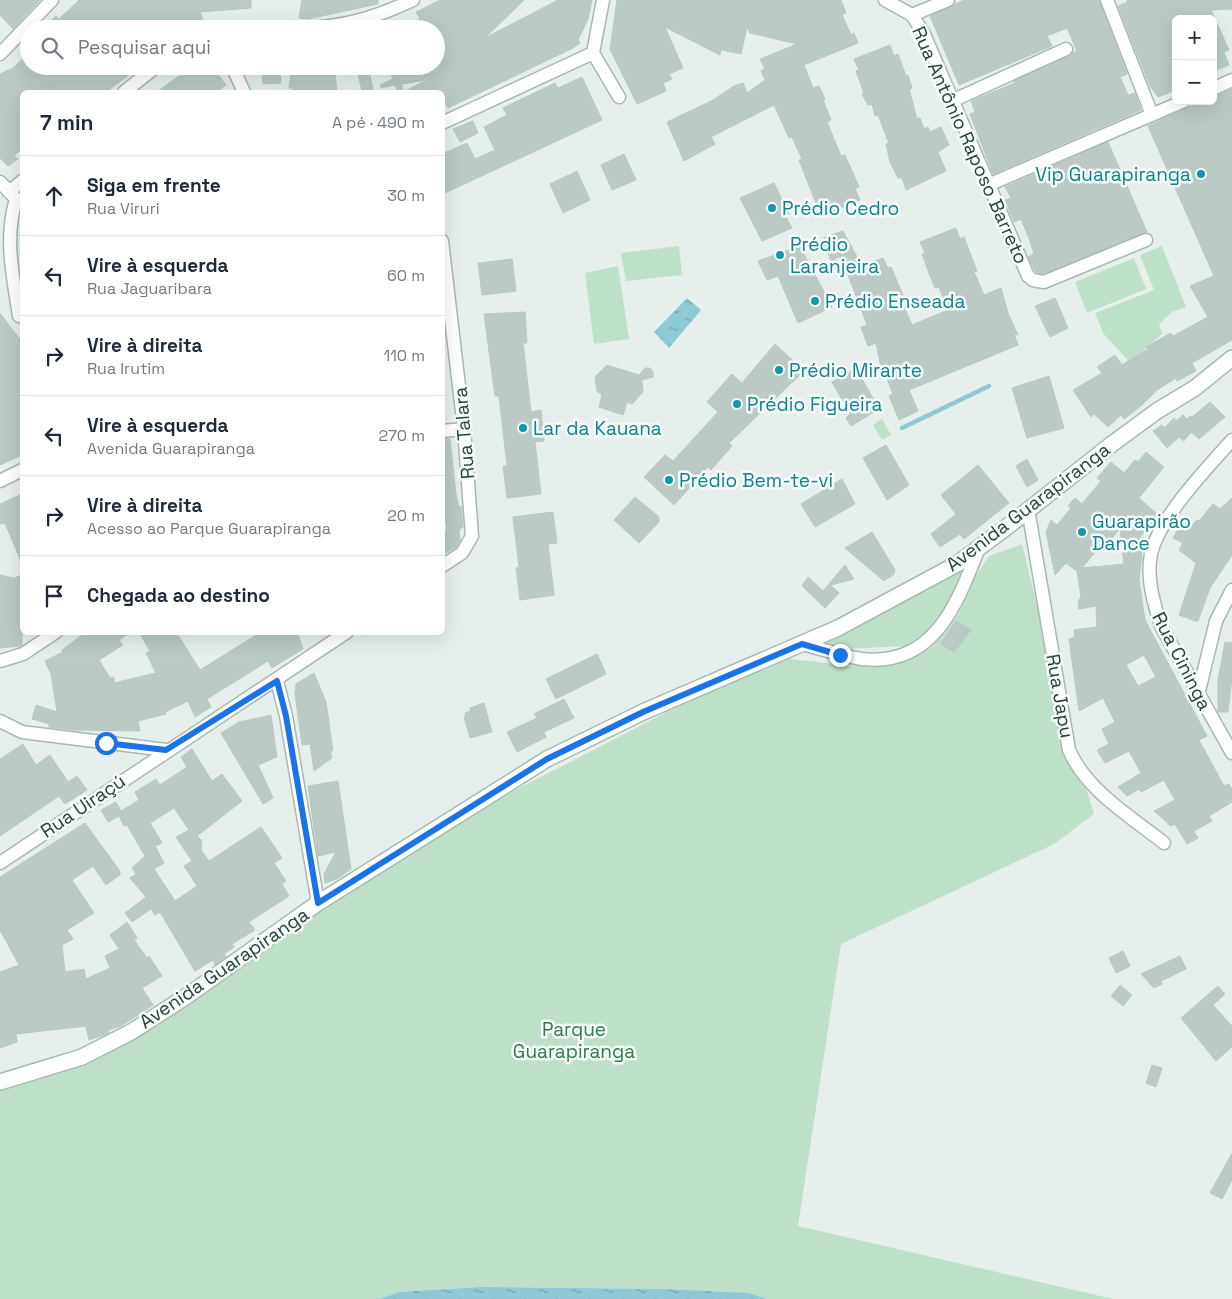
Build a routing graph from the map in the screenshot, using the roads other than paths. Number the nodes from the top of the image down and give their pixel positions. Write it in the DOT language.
graph roads {
  1 [pos="52,0"];
  2 [pos="413,0"];
  3 [pos="603,0"];
  4 [pos="885,0"];
  5 [pos="948,0"];
  6 [pos="1107,0"];
  7 [pos="912,15"];
  8 [pos="33,20"];
  9 [pos="364,20"];
  10 [pos="20,33"];
  11 [pos="1066,49"];
  12 [pos="593,53"];
  13 [pos="0,54"];
  14 [pos="146,75"];
  15 [pos="237,75"];
  16 [pos="1232,80"];
  17 [pos="1217,86"];
  18 [pos="127,90"];
  19 [pos="245,90"];
  20 [pos="619,97"];
  21 [pos="954,100"];
  22 [pos="1175,105"];
  23 [pos="1152,115"];
  24 [pos="445,122"];
  25 [pos="0,182"];
  26 [pos="988,185"];
  27 [pos="20,187"];
  28 [pos="16,199"];
  29 [pos="1146,240"];
  30 [pos="445,267"];
  31 [pos="19,316"];
  32 [pos="1232,358"];
  33 [pos="464,429"];
  34 [pos="445,431"];
  35 [pos="1232,440"];
  36 [pos="20,471"];
  37 [pos="0,481"];
  38 [pos="1028,509"];
  39 [pos="979,548"];
  40 [pos="445,564"];
  41 [pos="1232,590"];
  42 [pos="52,635"];
  43 [pos="343,635"];
  44 [pos="802,644"];
  45 [pos="0,661"];
  46 [pos="277,681"];
  47 [pos="1198,695"];
  48 [pos="0,721"];
  49 [pos="1232,727"];
  50 [pos="1220,734"];
  51 [pos="166,750"];
  52 [pos="1232,753"];
  53 [pos="1164,843"];
  54 [pos="0,863"];
  55 [pos="318,903"];
  56 [pos="0,1082"];
  1 -- 8 [label="street"];
  2 -- 9 [label="street"];
  3 -- 12 [label="street"];
  4 -- 7 [label="street, Rua Antônio Raposo Barreto"];
  5 -- 7 [label="street"];
  6 -- 23 [label="street"];
  7 -- 21 [label="street, Rua Antônio Raposo Barreto"];
  10 -- 13 [label="street"];
  11 -- 21 [label="street"];
  12 -- 20 [label="street"];
  12 -- 24 [label="street"];
  14 -- 18 [label="street"];
  15 -- 19 [label="street"];
  16 -- 17 [label="street"];
  21 -- 26 [label="street, Rua Antônio Raposo Barreto"];
  22 -- 23 [label="street"];
  23 -- 26 [label="street"];
  25 -- 28 [label="street"];
  26 -- 29 [label="street, Rua Antônio Raposo Barreto"];
  27 -- 28 [label="street"];
  28 -- 31 [label="street"];
  30 -- 33 [label="street, Rua Talara"];
  32 -- 38 [label="main road, Avenida Guarapiranga"];
  33 -- 34 [label="street"];
  33 -- 40 [label="street, Rua Talara"];
  35 -- 47 [label="street, Rua Cininga"];
  36 -- 37 [label="street"];
  38 -- 39 [label="main road, Avenida Guarapiranga"];
  38 -- 53 [label="street, Rua Japu"];
  39 -- 44 [label="main road, Avenida Guarapiranga"];
  39 -- 44 [label="street"];
  41 -- 47 [label="street"];
  42 -- 45 [label="street"];
  43 -- 46 [label="street, Rua Uiraçú"];
  44 -- 55 [label="main road, Avenida Guarapiranga"];
  46 -- 51 [label="street, Rua Uiraçú"];
  46 -- 55 [label="street"];
  47 -- 50 [label="street, Rua Cininga"];
  48 -- 51 [label="street"];
  49 -- 50 [label="street"];
  50 -- 52 [label="street, Rua Cininga"];
  51 -- 54 [label="street, Rua Uiraçú"];
  55 -- 56 [label="main road, Avenida Guarapiranga"];
}
